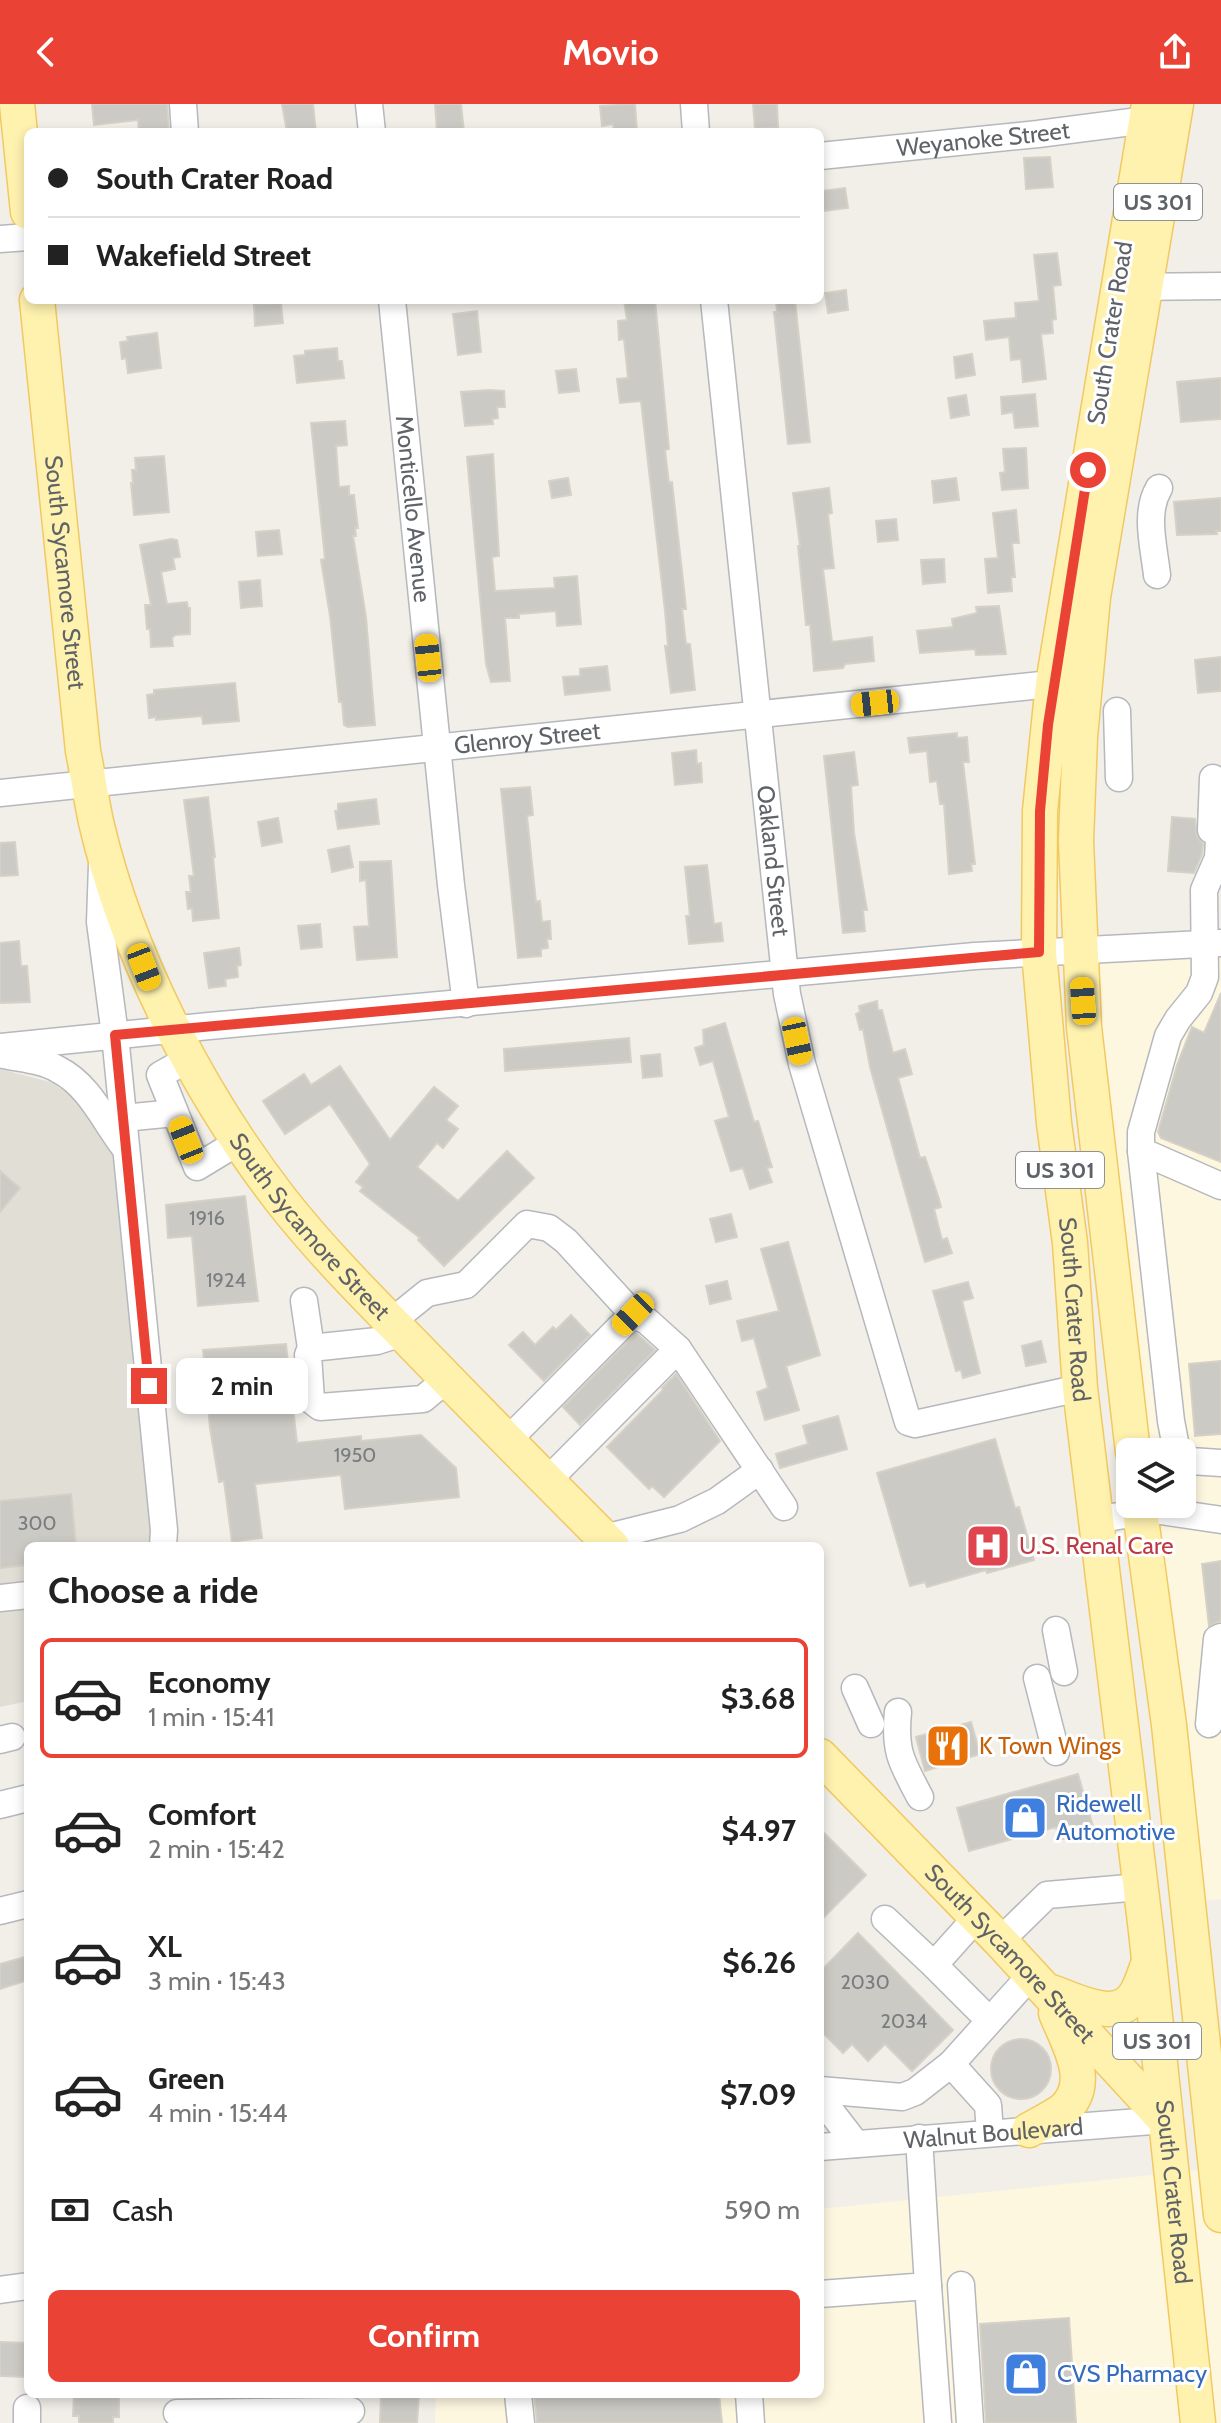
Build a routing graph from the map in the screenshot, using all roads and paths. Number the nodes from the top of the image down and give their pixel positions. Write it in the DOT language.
graph roads {
  1 [pos="17,104"];
  2 [pos="183,104"];
  3 [pos="369,104"];
  4 [pos="694,104"];
  5 [pos="1161,111"];
  6 [pos="185,128"];
  7 [pos="372,128"];
  8 [pos="696,128"];
  9 [pos="824,156"];
  10 [pos="24,173"];
  11 [pos="24,237"];
  12 [pos="0,239"];
  13 [pos="1221,286"];
  14 [pos="1131,288"];
  15 [pos="37,304"];
  16 [pos="392,304"];
  17 [pos="714,304"];
  18 [pos="1159,488"];
  19 [pos="1157,575"];
  20 [pos="1068,697"];
  21 [pos="1117,711"];
  22 [pos="757,715"];
  23 [pos="437,747"];
  24 [pos="1119,778"];
  25 [pos="1213,778"];
  26 [pos="89,783"];
  27 [pos="0,793"];
  28 [pos="102,844"];
  29 [pos="1212,943"];
  30 [pos="1079,949"];
  31 [pos="1039,952"];
  32 [pos="785,974"];
  33 [pos="1210,993"];
  34 [pos="466,1004"];
  35 [pos="115,1035"];
  36 [pos="182,1044"];
  37 [pos="0,1047"];
  38 [pos="0,1054"];
  39 [pos="175,1113"];
  40 [pos="123,1118"];
  41 [pos="240,1141"];
  42 [pos="126,1149"];
  43 [pos="1141,1151"];
  44 [pos="1221,1186"];
  45 [pos="304,1301"];
  46 [pos="633,1314"];
  47 [pos="397,1328"];
  48 [pos="311,1348"];
  49 [pos="678,1349"];
  50 [pos="447,1379"];
  51 [pos="1080,1388"];
  52 [pos="1131,1438"];
  53 [pos="1174,1438"];
  54 [pos="507,1441"];
  55 [pos="1196,1461"];
  56 [pos="1221,1463"];
  57 [pos="760,1470"];
  58 [pos="547,1481"];
  59 [pos="784,1507"];
  60 [pos="1116,1514"];
  61 [pos="1196,1516"];
  62 [pos="1141,1518"];
  63 [pos="1095,1520"];
  64 [pos="1221,1520"];
  65 [pos="166,1541"];
  66 [pos="608,1542"];
  67 [pos="24,1595"];
  68 [pos="0,1598"];
  69 [pos="1056,1630"];
  70 [pos="1221,1637"];
  71 [pos="1064,1672"];
  72 [pos="1037,1678"];
  73 [pos="855,1688"];
  74 [pos="898,1712"];
  75 [pos="871,1724"];
  76 [pos="1215,1724"];
  77 [pos="1169,1725"];
  78 [pos="1056,1752"];
  79 [pos="824,1760"];
  80 [pos="920,1797"];
  81 [pos="24,1799"];
  82 [pos="0,1805"];
  83 [pos="1140,1887"];
  84 [pos="24,1905"];
  85 [pos="0,1911"];
  86 [pos="885,1919"];
  87 [pos="989,1929"];
  88 [pos="1149,1962"];
  89 [pos="934,1965"];
  90 [pos="1040,1982"];
  91 [pos="979,2010"];
  92 [pos="951,2064"];
  93 [pos="824,2091"];
  94 [pos="824,2098"];
  95 [pos="1215,2116"];
  96 [pos="1165,2120"];
  97 [pos="1029,2130"];
  98 [pos="990,2133"];
  99 [pos="919,2138"];
  100 [pos="856,2144"];
  101 [pos="824,2147"];
  102 [pos="1221,2215"];
  103 [pos="961,2285"];
  104 [pos="928,2286"];
  105 [pos="24,2287"];
  106 [pos="0,2290"];
  107 [pos="824,2294"];
  108 [pos="518,2398"];
  109 [pos="749,2398"];
  110 [pos="177,2410"];
  111 [pos="351,2411"];
  112 [pos="521,2423"];
  113 [pos="751,2423"];
  114 [pos="938,2423"];
  115 [pos="970,2423"];
  116 [pos="1198,2423"];
  1 -- 10 [label="main road"];
  2 -- 6 [label="street"];
  3 -- 7 [label="street"];
  4 -- 8 [label="street"];
  5 -- 9 [label="street, Weyanoke Street"];
  5 -- 14 [label="main road, South Crater Road / US 301"];
  11 -- 12 [label="street"];
  13 -- 14 [label="street"];
  14 -- 20 [label="main road, South Crater Road / US 301"];
  15 -- 26 [label="main road, South Sycamore Street"];
  16 -- 23 [label="street, Monticello Avenue"];
  17 -- 22 [label="street, Oakland Street"];
  18 -- 19 [label="street"];
  20 -- 22 [label="street, Glenroy Street"];
  20 -- 30 [label="main road, South Crater Road / US 301"];
  20 -- 31 [label="main road, South Crater Road / US 301"];
  21 -- 24 [label="street"];
  22 -- 23 [label="street, Glenroy Street"];
  22 -- 32 [label="street, Oakland Street"];
  23 -- 26 [label="street, Glenroy Street"];
  23 -- 34 [label="street, Monticello Avenue"];
  25 -- 29 [label="street"];
  26 -- 27 [label="street, Glenroy Street"];
  26 -- 28 [label="main road, South Sycamore Street"];
  28 -- 35 [label="street, South Sycamore Street"];
  28 -- 36 [label="main road, South Sycamore Street"];
  29 -- 30 [label="street"];
  29 -- 33 [label="street"];
  30 -- 31 [label="street"];
  30 -- 52 [label="main road, South Crater Road / US 301"];
  31 -- 32 [label="street"];
  31 -- 51 [label="main road, South Crater Road / US 301"];
  32 -- 34 [label="street"];
  32 -- 51 [label="street, Oakland Street"];
  33 -- 43 [label="street"];
  34 -- 36 [label="street"];
  35 -- 36 [label="street"];
  35 -- 37 [label="street"];
  35 -- 40 [label="street, South Sycamore Street"];
  36 -- 39 [label="street"];
  36 -- 41 [label="main road, South Sycamore Street"];
  38 -- 42 [label="street"];
  39 -- 40 [label="street"];
  39 -- 41 [label="street"];
  40 -- 42 [label="street, South Sycamore Street"];
  41 -- 47 [label="main road, South Sycamore Street"];
  42 -- 65 [label="street, South Sycamore Street"];
  43 -- 44 [label="street"];
  43 -- 53 [label="street"];
  45 -- 48 [label="street"];
  46 -- 47 [label="street"];
  46 -- 49 [label="street"];
  46 -- 54 [label="street"];
  47 -- 48 [label="street"];
  47 -- 50 [label="main road, South Sycamore Street"];
  48 -- 50 [label="street"];
  49 -- 57 [label="street"];
  49 -- 58 [label="street"];
  50 -- 54 [label="main road, South Sycamore Street"];
  51 -- 63 [label="main road, South Crater Road / US 301"];
  54 -- 58 [label="main road, South Sycamore Street"];
  55 -- 56 [label="street"];
  57 -- 59 [label="street"];
  57 -- 66 [label="street"];
  58 -- 66 [label="main road, South Sycamore Street"];
  60 -- 63 [label="street"];
  61 -- 64 [label="street"];
  62 -- 77 [label="main road, South Crater Road / US 301"];
  63 -- 83 [label="main road, South Crater Road / US 301"];
  67 -- 68 [label="street"];
  69 -- 71 [label="street"];
  70 -- 76 [label="street"];
  72 -- 78 [label="street"];
  73 -- 75 [label="street"];
  74 -- 80 [label="street"];
  76 -- 77 [label="street"];
  77 -- 95 [label="main road, South Crater Road / US 301"];
  79 -- 87 [label="main road, South Sycamore Street"];
  81 -- 82 [label="street"];
  83 -- 87 [label="street"];
  83 -- 88 [label="main road, South Crater Road / US 301"];
  84 -- 85 [label="street"];
  86 -- 89 [label="street"];
  87 -- 89 [label="street"];
  87 -- 90 [label="main road, South Sycamore Street"];
  88 -- 90 [label="main road"];
  88 -- 96 [label="main road, South Crater Road / US 301"];
  89 -- 91 [label="street"];
  90 -- 92 [label="street"];
  90 -- 96 [label="main road, South Sycamore Street"];
  90 -- 97 [label="main road"];
  92 -- 93 [label="street"];
  92 -- 98 [label="street"];
  94 -- 100 [label="street"];
  95 -- 96 [label="main road"];
  95 -- 102 [label="main road, South Crater Road / US 301"];
  96 -- 97 [label="street, Walnut Boulevard"];
  96 -- 116 [label="main road, South Crater Road / US 301"];
  97 -- 98 [label="street, Walnut Boulevard"];
  98 -- 99 [label="street, Walnut Boulevard"];
  99 -- 100 [label="street, Walnut Boulevard"];
  99 -- 104 [label="street"];
  100 -- 101 [label="street, Walnut Boulevard"];
  103 -- 115 [label="street"];
  104 -- 107 [label="street"];
  104 -- 114 [label="street"];
  105 -- 106 [label="street"];
  108 -- 112 [label="street"];
  109 -- 113 [label="street"];
  110 -- 111 [label="street"];
}
